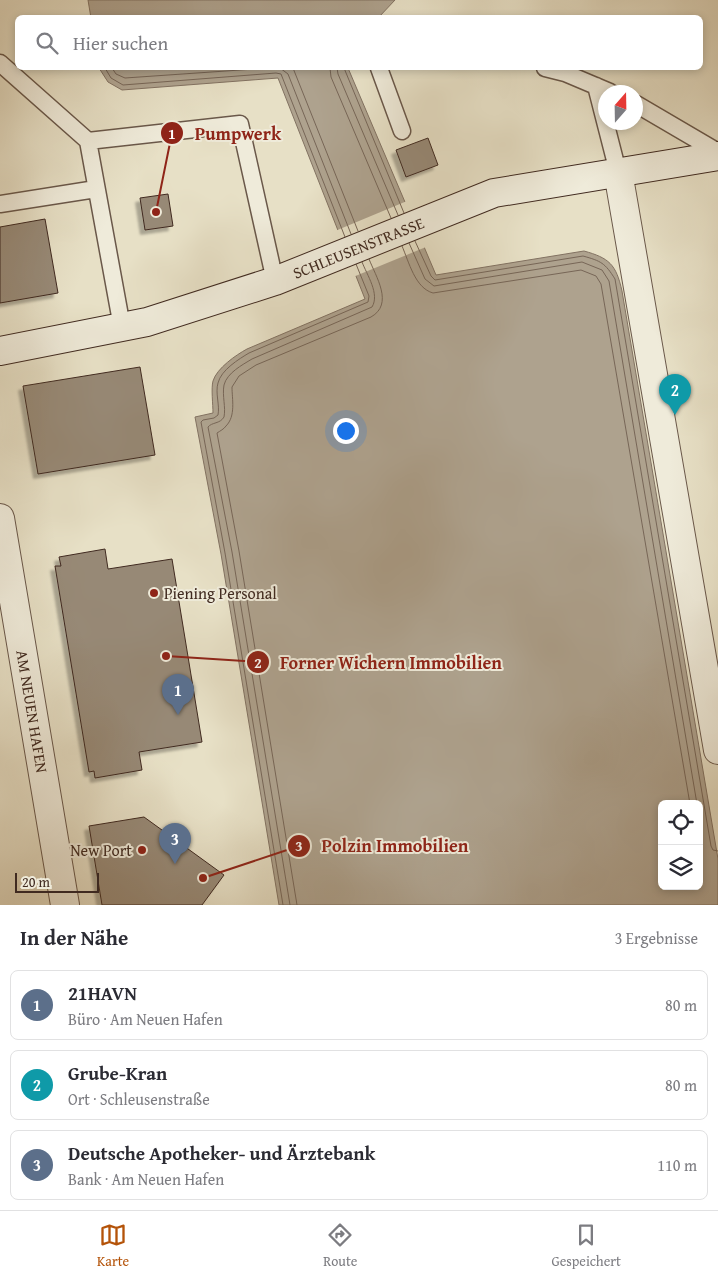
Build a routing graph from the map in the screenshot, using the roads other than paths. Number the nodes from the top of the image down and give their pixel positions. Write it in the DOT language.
graph roads {
  1 [pos="0,63"];
  2 [pos="380,70"];
  3 [pos="553,70"];
  4 [pos="598,88"];
  5 [pos="643,108"];
  6 [pos="610,130"];
  7 [pos="402,131"];
  8 [pos="88,141"];
  9 [pos="718,152"];
  10 [pos="718,156"];
  11 [pos="618,172"];
  12 [pos="96,189"];
  13 [pos="0,204"];
  14 [pos="275,281"];
  15 [pos="122,327"];
  16 [pos="0,351"];
  17 [pos="0,518"];
  18 [pos="718,750"];
  19 [pos="65,905"];
  1 -- 8 [label="lane"];
  2 -- 7 [label="lane"];
  3 -- 4 [label="lane"];
  5 -- 9 [label="lane"];
  6 -- 11 [label="lane"];
  8 -- 12 [label="lane"];
  8 -- 14 [label="lane"];
  10 -- 11 [label="street, SCHLEUSENSTRASSE"];
  11 -- 14 [label="street, SCHLEUSENSTRASSE"];
  11 -- 18 [label="street"];
  12 -- 13 [label="lane"];
  12 -- 15 [label="lane"];
  14 -- 15 [label="street, SCHLEUSENSTRASSE"];
  15 -- 16 [label="street, SCHLEUSENSTRASSE"];
  17 -- 19 [label="street, AM NEUEN HAFEN"];
}
